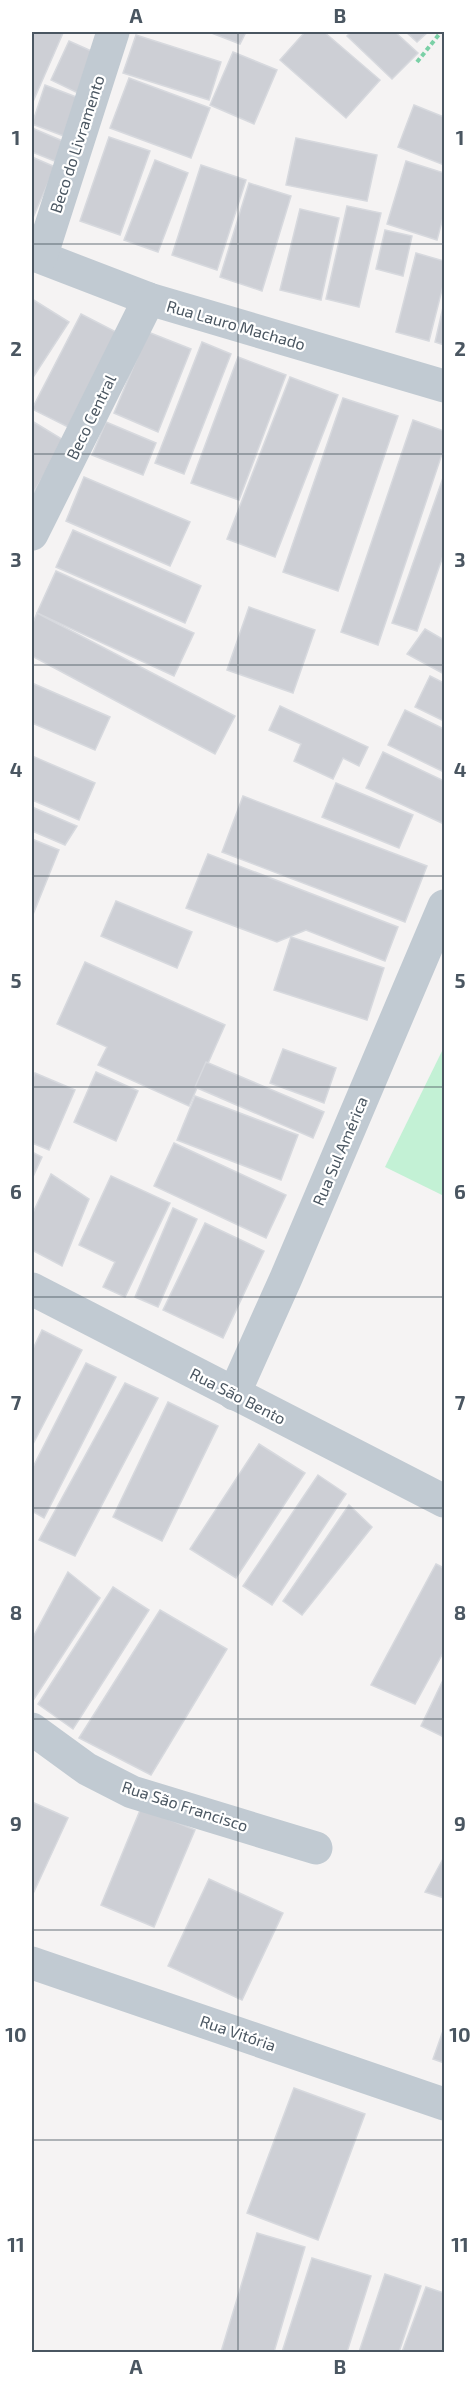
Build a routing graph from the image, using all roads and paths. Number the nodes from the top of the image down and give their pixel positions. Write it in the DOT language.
graph roads {
  1 [pos="113,32"];
  2 [pos="441,32"];
  3 [pos="417,62"];
  4 [pos="36,255"];
  5 [pos="149,299"];
  6 [pos="444,386"];
  7 [pos="32,534"];
  8 [pos="444,906"];
  9 [pos="32,1289"];
  10 [pos="234,1394"];
  11 [pos="444,1501"];
  12 [pos="32,1729"];
  13 [pos="316,1848"];
  14 [pos="32,1963"];
  15 [pos="444,2104"];
  1 -- 4 [label="street, Beco do Livramento"];
  2 -- 3 [label="path"];
  4 -- 5 [label="street, Rua Lauro Machado"];
  5 -- 6 [label="street, Rua Lauro Machado"];
  5 -- 7 [label="street, Beco Central"];
  8 -- 10 [label="street, Rua Sul América"];
  9 -- 10 [label="street, Rua São Bento"];
  10 -- 11 [label="street, Rua São Bento"];
  12 -- 13 [label="street, Rua São Francisco"];
  14 -- 15 [label="street, Rua Vitória"];
}
